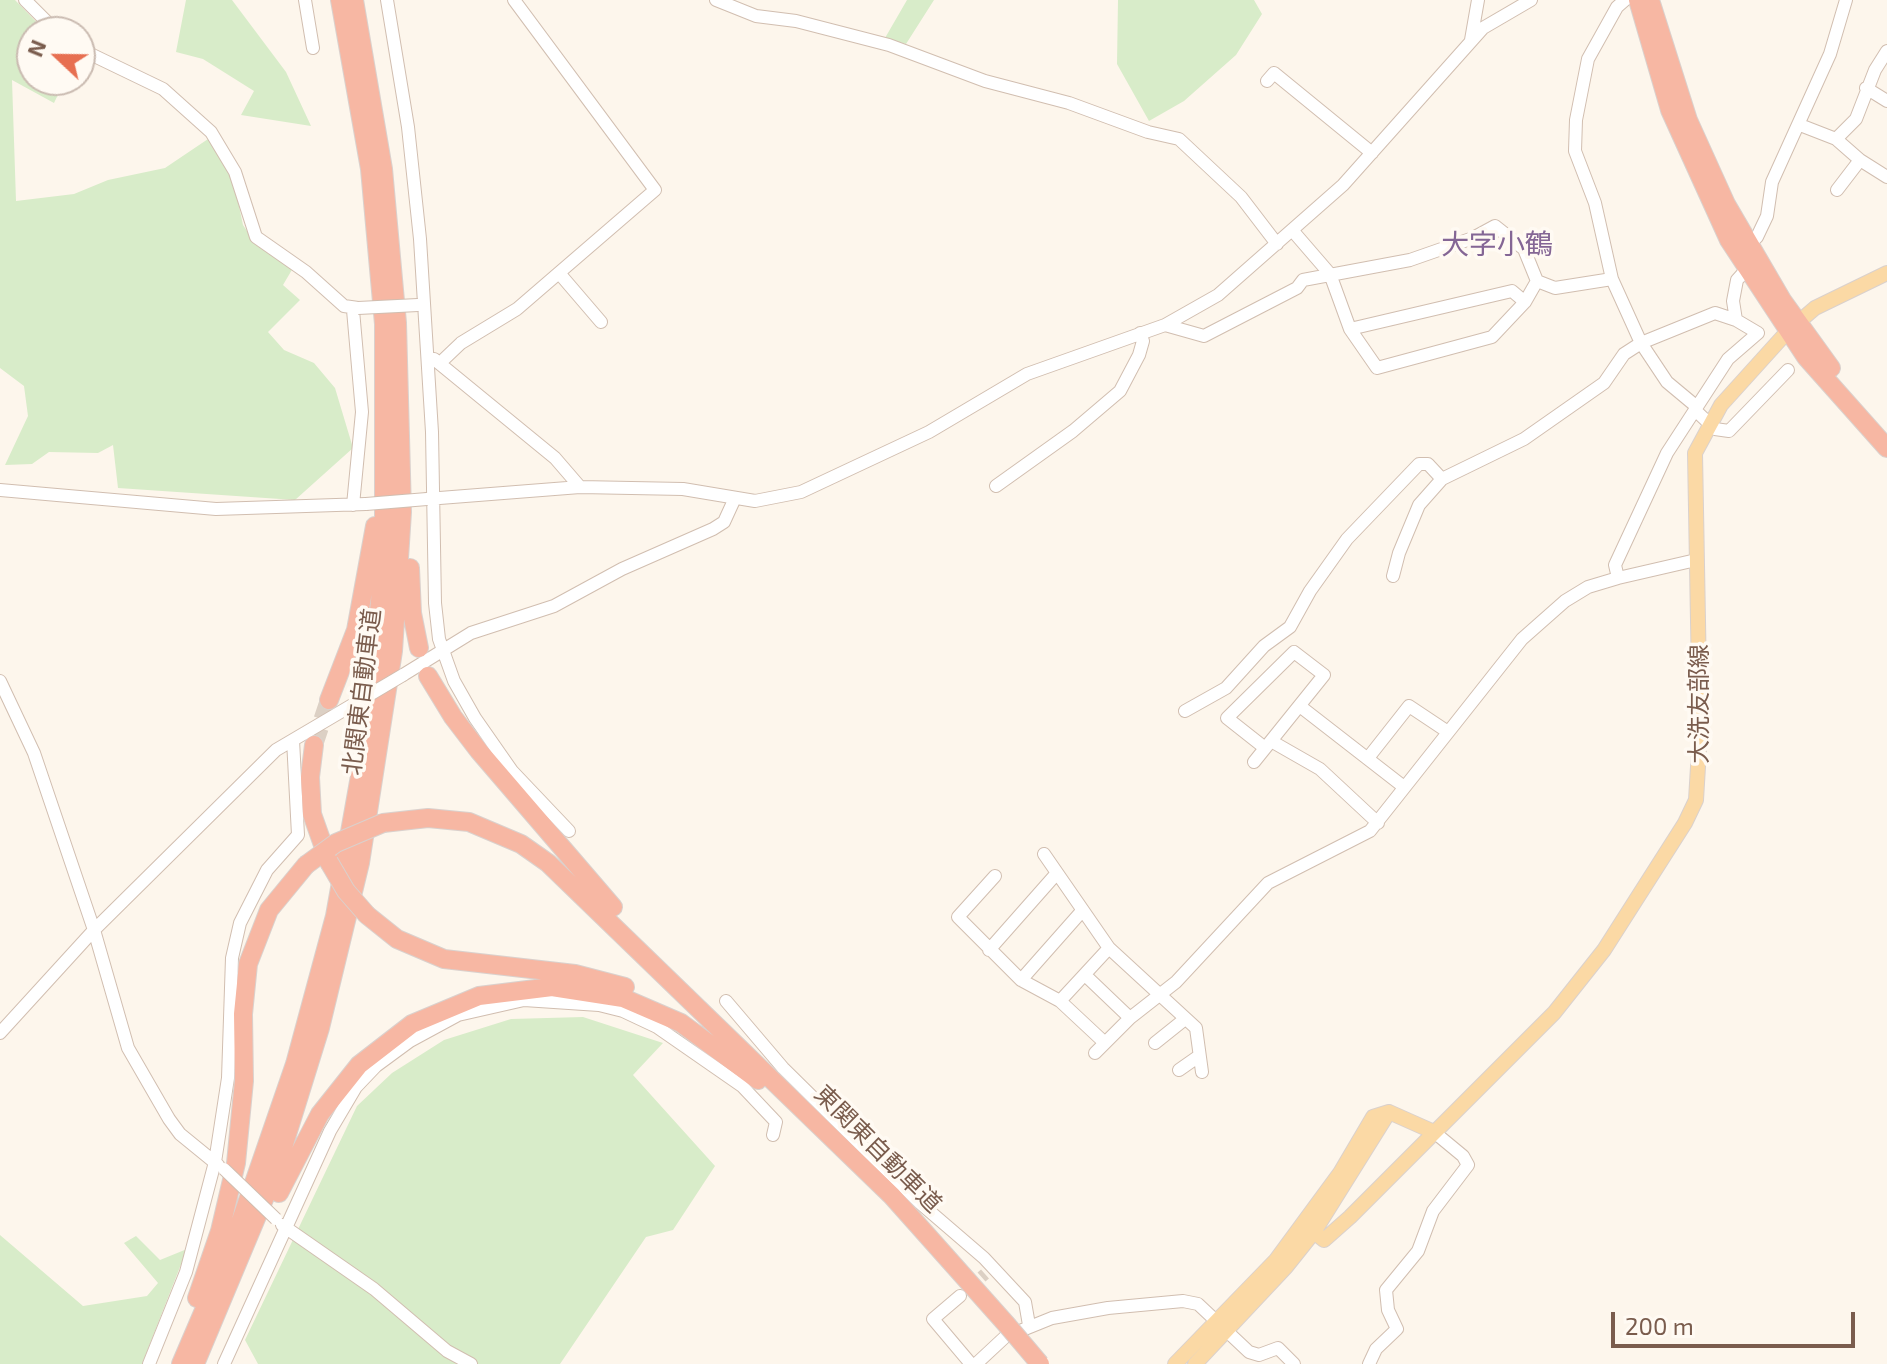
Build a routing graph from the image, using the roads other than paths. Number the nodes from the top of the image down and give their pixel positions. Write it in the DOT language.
graph roads {
  1 [pos="25,0"];
  2 [pos="305,0"];
  3 [pos="340,0"];
  4 [pos="354,0"];
  5 [pos="387,0"];
  6 [pos="514,0"];
  7 [pos="716,0"];
  8 [pos="1478,0"];
  9 [pos="1531,0"];
  10 [pos="1625,0"];
  11 [pos="1638,0"];
  12 [pos="1650,0"];
  13 [pos="1846,0"];
  14 [pos="41,16"];
  15 [pos="1471,41"];
  16 [pos="313,48"];
  17 [pos="1887,51"];
  18 [pos="96,57"];
  19 [pos="1267,81"];
  20 [pos="1866,88"];
  21 [pos="1887,101"];
  22 [pos="1800,125"];
  23 [pos="1836,139"];
  24 [pos="1372,153"];
  25 [pos="1860,160"];
  26 [pos="1887,177"];
  27 [pos="1837,190"];
  28 [pos="1292,230"];
  29 [pos="1277,244"];
  30 [pos="1749,244"];
  31 [pos="1746,270"];
  32 [pos="559,273"];
  33 [pos="1887,273"];
  34 [pos="1330,274"];
  35 [pos="1612,279"];
  36 [pos="1537,281"];
  37 [pos="1733,301"];
  38 [pos="1525,302"];
  39 [pos="420,304"];
  40 [pos="356,309"];
  41 [pos="1715,313"];
  42 [pos="1736,320"];
  43 [pos="601,322"];
  44 [pos="384,324"];
  45 [pos="1165,325"];
  46 [pos="1792,327"];
  47 [pos="1350,329"];
  48 [pos="1140,333"];
  49 [pos="1641,343"];
  50 [pos="428,356"];
  51 [pos="400,362"];
  52 [pos="440,363"];
  53 [pos="1788,370"];
  54 [pos="1696,408"];
  55 [pos="1709,423"];
  56 [pos="1887,433"];
  57 [pos="1887,448"];
  58 [pos="1442,479"];
  59 [pos="996,486"];
  60 [pos="580,487"];
  61 [pos="0,490"];
  62 [pos="430,498"];
  63 [pos="735,498"];
  64 [pos="360,504"];
  65 [pos="1696,560"];
  66 [pos="1393,576"];
  67 [pos="1618,578"];
  68 [pos="419,648"];
  69 [pos="443,651"];
  70 [pos="428,676"];
  71 [pos="0,681"];
  72 [pos="329,700"];
  73 [pos="1301,707"];
  74 [pos="1185,711"];
  75 [pos="1448,732"];
  76 [pos="293,740"];
  77 [pos="314,745"];
  78 [pos="1268,745"];
  79 [pos="1368,758"];
  80 [pos="1254,762"];
  81 [pos="1404,787"];
  82 [pos="1378,823"];
  83 [pos="569,831"];
  84 [pos="1044,854"];
  85 [pos="1057,873"];
  86 [pos="995,876"];
  87 [pos="1082,911"];
  88 [pos="94,930"];
  89 [pos="1109,948"];
  90 [pos="989,950"];
  91 [pos="1085,975"];
  92 [pos="1021,980"];
  93 [pos="1158,995"];
  94 [pos="726,1001"];
  95 [pos="1060,1001"];
  96 [pos="1130,1018"];
  97 [pos="1185,1019"];
  98 [pos="0,1033"];
  99 [pos="1105,1043"];
  100 [pos="1155,1043"];
  101 [pos="1095,1053"];
  102 [pos="1199,1056"];
  103 [pos="1179,1070"];
  104 [pos="1202,1072"];
  105 [pos="761,1075"];
  106 [pos="1389,1112"];
  107 [pos="1434,1132"];
  108 [pos="773,1135"];
  109 [pos="220,1166"];
  110 [pos="281,1224"];
  111 [pos="1314,1232"];
  112 [pos="960,1296"];
  113 [pos="1029,1325"];
  114 [pos="1222,1327"];
  115 [pos="149,1364"];
  116 [pos="171,1364"];
  117 [pos="181,1364"];
  118 [pos="196,1364"];
  119 [pos="224,1364"];
  120 [pos="471,1364"];
  121 [pos="974,1364"];
  122 [pos="1040,1364"];
  123 [pos="1175,1364"];
  124 [pos="1195,1364"];
  125 [pos="1294,1364"];
  126 [pos="1369,1364"];
  1 -- 14 [label="street"];
  2 -- 16 [label="street"];
  3 -- 44 [label="highway, 北関東自動車道"];
  4 -- 51 [label="highway, 北関東自動車道"];
  5 -- 39 [label="street"];
  6 -- 32 [label="street"];
  7 -- 29 [label="street"];
  8 -- 15 [label="street"];
  9 -- 15 [label="street"];
  10 -- 35 [label="street"];
  11 -- 31 [label="highway"];
  12 -- 30 [label="highway"];
  13 -- 22 [label="street"];
  15 -- 24 [label="street"];
  17 -- 20 [label="street"];
  18 -- 40 [label="street"];
  19 -- 24 [label="street"];
  20 -- 21 [label="street"];
  20 -- 23 [label="street"];
  22 -- 23 [label="street"];
  22 -- 30 [label="street"];
  23 -- 25 [label="street"];
  24 -- 28 [label="street"];
  25 -- 26 [label="street"];
  25 -- 27 [label="street"];
  28 -- 29 [label="street"];
  28 -- 34 [label="street"];
  29 -- 45 [label="street"];
  30 -- 46 [label="highway"];
  31 -- 37 [label="street"];
  31 -- 46 [label="highway"];
  32 -- 43 [label="street"];
  32 -- 52 [label="street"];
  33 -- 46 [label="main road, 大洗友部線"];
  34 -- 36 [label="street"];
  34 -- 45 [label="street"];
  34 -- 47 [label="street"];
  35 -- 36 [label="street"];
  35 -- 49 [label="street"];
  36 -- 38 [label="street"];
  37 -- 41 [label="street"];
  37 -- 42 [label="street"];
  38 -- 47 [label="street"];
  38 -- 47 [label="street"];
  39 -- 40 [label="street, bridge"];
  39 -- 50 [label="street"];
  40 -- 64 [label="street"];
  41 -- 42 [label="street"];
  41 -- 49 [label="street"];
  42 -- 54 [label="street"];
  44 -- 72 [label="highway"];
  44 -- 117 [label="highway, 北関東自動車道"];
  45 -- 48 [label="street"];
  46 -- 55 [label="main road, 大洗友部線"];
  46 -- 56 [label="highway"];
  46 -- 57 [label="highway"];
  48 -- 59 [label="street"];
  48 -- 63 [label="street"];
  49 -- 54 [label="street"];
  49 -- 58 [label="street"];
  50 -- 52 [label="street"];
  50 -- 62 [label="street"];
  51 -- 68 [label="highway"];
  51 -- 118 [label="highway, 北関東自動車道"];
  52 -- 60 [label="street"];
  53 -- 55 [label="street"];
  54 -- 55 [label="street"];
  54 -- 67 [label="street"];
  55 -- 65 [label="main road, 大洗友部線"];
  58 -- 66 [label="street"];
  58 -- 74 [label="street"];
  60 -- 62 [label="street"];
  60 -- 63 [label="street"];
  61 -- 64 [label="street"];
  62 -- 64 [label="street, bridge"];
  62 -- 69 [label="street"];
  63 -- 69 [label="street"];
  65 -- 67 [label="street"];
  65 -- 107 [label="main road, 大洗友部線"];
  67 -- 75 [label="street"];
  69 -- 76 [label="street, bridge"];
  69 -- 83 [label="street"];
  70 -- 105 [label="highway"];
  71 -- 88 [label="street"];
  73 -- 78 [label="street"];
  73 -- 78 [label="street"];
  73 -- 79 [label="street"];
  75 -- 79 [label="street"];
  75 -- 81 [label="street"];
  76 -- 88 [label="street"];
  76 -- 109 [label="street"];
  77 -- 105 [label="highway, bridge"];
  78 -- 80 [label="street"];
  78 -- 82 [label="street"];
  79 -- 81 [label="street"];
  81 -- 82 [label="street"];
  82 -- 93 [label="street"];
  84 -- 85 [label="street"];
  85 -- 87 [label="street"];
  85 -- 90 [label="street"];
  86 -- 90 [label="street"];
  87 -- 89 [label="street"];
  87 -- 92 [label="street"];
  88 -- 98 [label="street"];
  88 -- 109 [label="street"];
  89 -- 91 [label="street"];
  89 -- 93 [label="street"];
  90 -- 92 [label="street"];
  91 -- 95 [label="street"];
  91 -- 96 [label="street"];
  92 -- 95 [label="street"];
  93 -- 96 [label="street"];
  93 -- 97 [label="street"];
  94 -- 113 [label="street"];
  95 -- 99 [label="street"];
  96 -- 99 [label="street"];
  97 -- 100 [label="street"];
  97 -- 102 [label="street"];
  99 -- 101 [label="street"];
  102 -- 103 [label="street"];
  102 -- 104 [label="street"];
  105 -- 116 [label="highway, bridge"];
  105 -- 118 [label="highway"];
  105 -- 122 [label="highway, 東関東自動車道, bridge"];
  106 -- 107 [label="main road"];
  106 -- 111 [label="main road"];
  106 -- 114 [label="main road"];
  107 -- 111 [label="main road, 大洗友部線"];
  107 -- 126 [label="street"];
  108 -- 110 [label="street"];
  109 -- 110 [label="street, bridge"];
  109 -- 115 [label="street"];
  110 -- 119 [label="street"];
  110 -- 120 [label="street"];
  111 -- 114 [label="main road"];
  112 -- 121 [label="street"];
  113 -- 114 [label="street"];
  113 -- 121 [label="street"];
  114 -- 123 [label="main road"];
  114 -- 124 [label="main road"];
  114 -- 125 [label="street"];
}
